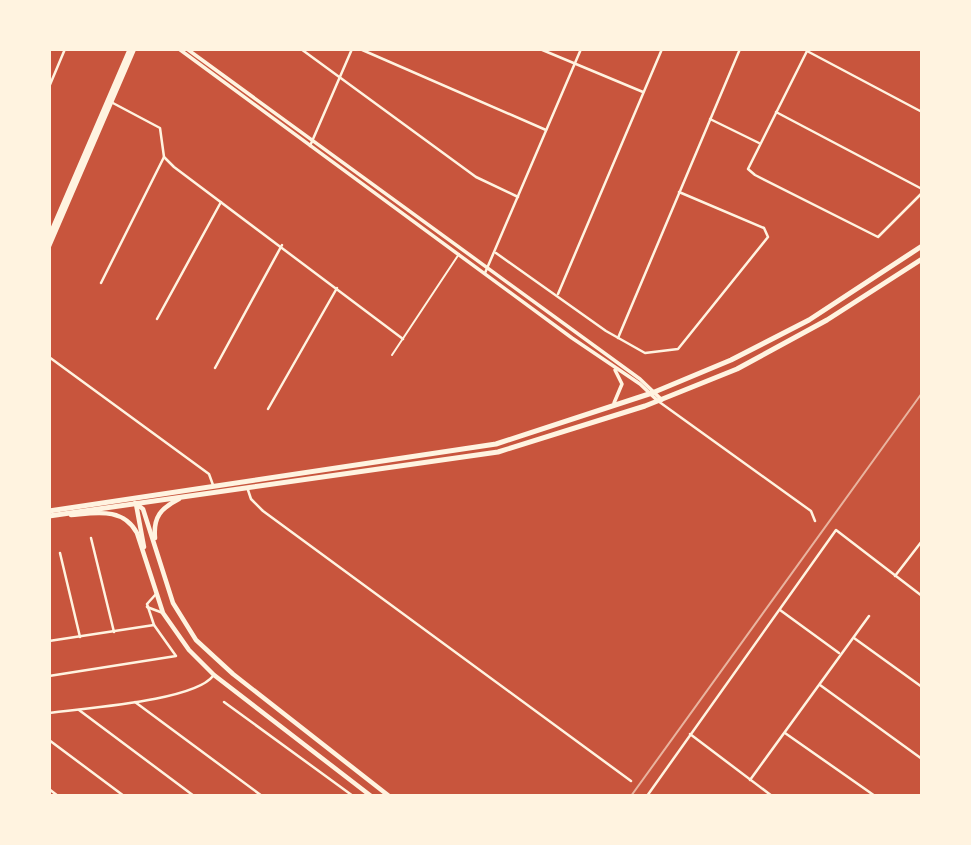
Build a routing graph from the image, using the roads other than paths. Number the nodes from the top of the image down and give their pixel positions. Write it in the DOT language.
graph roads {
  1 [pos="65,49"];
  2 [pos="132,49"];
  3 [pos="178,49"];
  4 [pos="187,49"];
  5 [pos="301,49"];
  6 [pos="352,49"];
  7 [pos="360,49"];
  8 [pos="540,49"];
  9 [pos="580,49"];
  10 [pos="662,49"];
  11 [pos="740,49"];
  12 [pos="807,50"];
  13 [pos="575,64"];
  14 [pos="339,78"];
  15 [pos="49,87"];
  16 [pos="643,92"];
  17 [pos="109,101"];
  18 [pos="775,112"];
  19 [pos="922,112"];
  20 [pos="710,119"];
  21 [pos="546,130"];
  22 [pos="311,143"];
  23 [pos="759,143"];
  24 [pos="164,157"];
  25 [pos="922,191"];
  26 [pos="679,192"];
  27 [pos="518,197"];
  28 [pos="221,202"];
  29 [pos="49,237"];
  30 [pos="282,245"];
  31 [pos="49,246"];
  32 [pos="922,246"];
  33 [pos="461,252"];
  34 [pos="496,253"];
  35 [pos="922,259"];
  36 [pos="487,271"];
  37 [pos="101,283"];
  38 [pos="337,288"];
  39 [pos="557,295"];
  40 [pos="158,319"];
  41 [pos="618,338"];
  42 [pos="403,339"];
  43 [pos="392,355"];
  44 [pos="49,356"];
  45 [pos="606,361"];
  46 [pos="215,368"];
  47 [pos="654,393"];
  48 [pos="661,402"];
  49 [pos="612,406"];
  50 [pos="268,409"];
  51 [pos="247,486"];
  52 [pos="214,487"];
  53 [pos="147,495"];
  54 [pos="183,498"];
  55 [pos="124,499"];
  56 [pos="136,504"];
  57 [pos="49,511"];
  58 [pos="49,517"];
  59 [pos="815,521"];
  60 [pos="91,538"];
  61 [pos="922,541"];
  62 [pos="61,553"];
  63 [pos="157,553"];
  64 [pos="895,576"];
  65 [pos="153,585"];
  66 [pos="156,594"];
  67 [pos="922,596"];
  68 [pos="147,607"];
  69 [pos="779,610"];
  70 [pos="163,613"];
  71 [pos="869,616"];
  72 [pos="154,625"];
  73 [pos="114,632"];
  74 [pos="80,637"];
  75 [pos="854,638"];
  76 [pos="49,642"];
  77 [pos="839,653"];
  78 [pos="214,675"];
  79 [pos="49,676"];
  80 [pos="820,685"];
  81 [pos="922,687"];
  82 [pos="134,701"];
  83 [pos="224,702"];
  84 [pos="78,709"];
  85 [pos="49,713"];
  86 [pos="785,733"];
  87 [pos="690,734"];
  88 [pos="49,740"];
  89 [pos="922,759"];
  90 [pos="750,780"];
  91 [pos="631,781"];
  92 [pos="49,789"];
  93 [pos="344,790"];
  94 [pos="649,795"];
  95 [pos="58,796"];
  96 [pos="124,796"];
  97 [pos="194,796"];
  98 [pos="262,796"];
  99 [pos="340,796"];
  100 [pos="353,796"];
  101 [pos="371,796"];
  102 [pos="389,796"];
  103 [pos="772,796"];
  104 [pos="874,796"];
  1 -- 15 [label="street"];
  2 -- 17 [label="main road"];
  3 -- 22 [label="street"];
  4 -- 22 [label="street"];
  5 -- 14 [label="street"];
  6 -- 14 [label="street"];
  7 -- 21 [label="street"];
  8 -- 13 [label="street"];
  9 -- 13 [label="street"];
  10 -- 16 [label="street"];
  11 -- 20 [label="street"];
  12 -- 18 [label="street"];
  12 -- 19 [label="street"];
  13 -- 16 [label="street"];
  13 -- 21 [label="street"];
  14 -- 22 [label="street"];
  14 -- 27 [label="street"];
  16 -- 39 [label="street"];
  17 -- 24 [label="street"];
  17 -- 29 [label="main road"];
  17 -- 31 [label="main road"];
  18 -- 23 [label="street"];
  18 -- 25 [label="street"];
  20 -- 23 [label="street"];
  20 -- 26 [label="street"];
  21 -- 27 [label="street"];
  22 -- 33 [label="street"];
  23 -- 25 [label="street"];
  24 -- 28 [label="street"];
  24 -- 37 [label="street"];
  26 -- 41 [label="street"];
  26 -- 41 [label="street"];
  27 -- 34 [label="street"];
  28 -- 30 [label="street"];
  28 -- 40 [label="street"];
  30 -- 38 [label="street"];
  30 -- 46 [label="street"];
  32 -- 47 [label="highway"];
  33 -- 36 [label="street"];
  33 -- 42 [label="lane"];
  34 -- 36 [label="street"];
  34 -- 39 [label="street"];
  35 -- 48 [label="highway"];
  36 -- 45 [label="street"];
  36 -- 47 [label="street"];
  38 -- 42 [label="street"];
  38 -- 50 [label="street"];
  39 -- 41 [label="street"];
  42 -- 43 [label="lane"];
  44 -- 52 [label="street"];
  45 -- 47 [label="street"];
  45 -- 49 [label="street"];
  47 -- 48 [label="street"];
  47 -- 49 [label="highway"];
  48 -- 51 [label="highway"];
  48 -- 59 [label="street"];
  49 -- 51 [label="highway"];
  51 -- 52 [label="highway"];
  51 -- 54 [label="highway"];
  51 -- 91 [label="street"];
  52 -- 53 [label="highway"];
  53 -- 55 [label="highway"];
  53 -- 56 [label="main road"];
  54 -- 56 [label="highway"];
  54 -- 63 [label="main road"];
  55 -- 56 [label="main road"];
  55 -- 57 [label="highway"];
  56 -- 58 [label="highway"];
  56 -- 63 [label="main road"];
  56 -- 65 [label="main road"];
  58 -- 65 [label="main road"];
  60 -- 73 [label="street"];
  61 -- 64 [label="street"];
  62 -- 74 [label="street"];
  63 -- 102 [label="main road"];
  64 -- 67 [label="street"];
  64 -- 69 [label="street"];
  65 -- 66 [label="main road"];
  66 -- 68 [label="street"];
  66 -- 70 [label="main road"];
  68 -- 70 [label="street"];
  68 -- 72 [label="street"];
  69 -- 77 [label="street"];
  69 -- 87 [label="street"];
  70 -- 78 [label="main road"];
  71 -- 75 [label="street"];
  72 -- 73 [label="street"];
  72 -- 79 [label="street"];
  73 -- 74 [label="street"];
  74 -- 76 [label="street"];
  75 -- 77 [label="street"];
  75 -- 81 [label="street"];
  77 -- 80 [label="street"];
  78 -- 82 [label="street"];
  78 -- 101 [label="main road"];
  80 -- 86 [label="street"];
  80 -- 89 [label="street"];
  82 -- 84 [label="street"];
  82 -- 98 [label="street"];
  83 -- 93 [label="street"];
  84 -- 85 [label="street"];
  84 -- 97 [label="street"];
  86 -- 90 [label="street"];
  86 -- 104 [label="street"];
  87 -- 90 [label="street"];
  87 -- 94 [label="street"];
  88 -- 96 [label="street"];
  90 -- 103 [label="street"];
  92 -- 95 [label="street"];
  93 -- 99 [label="street"];
  93 -- 100 [label="street"];
}
